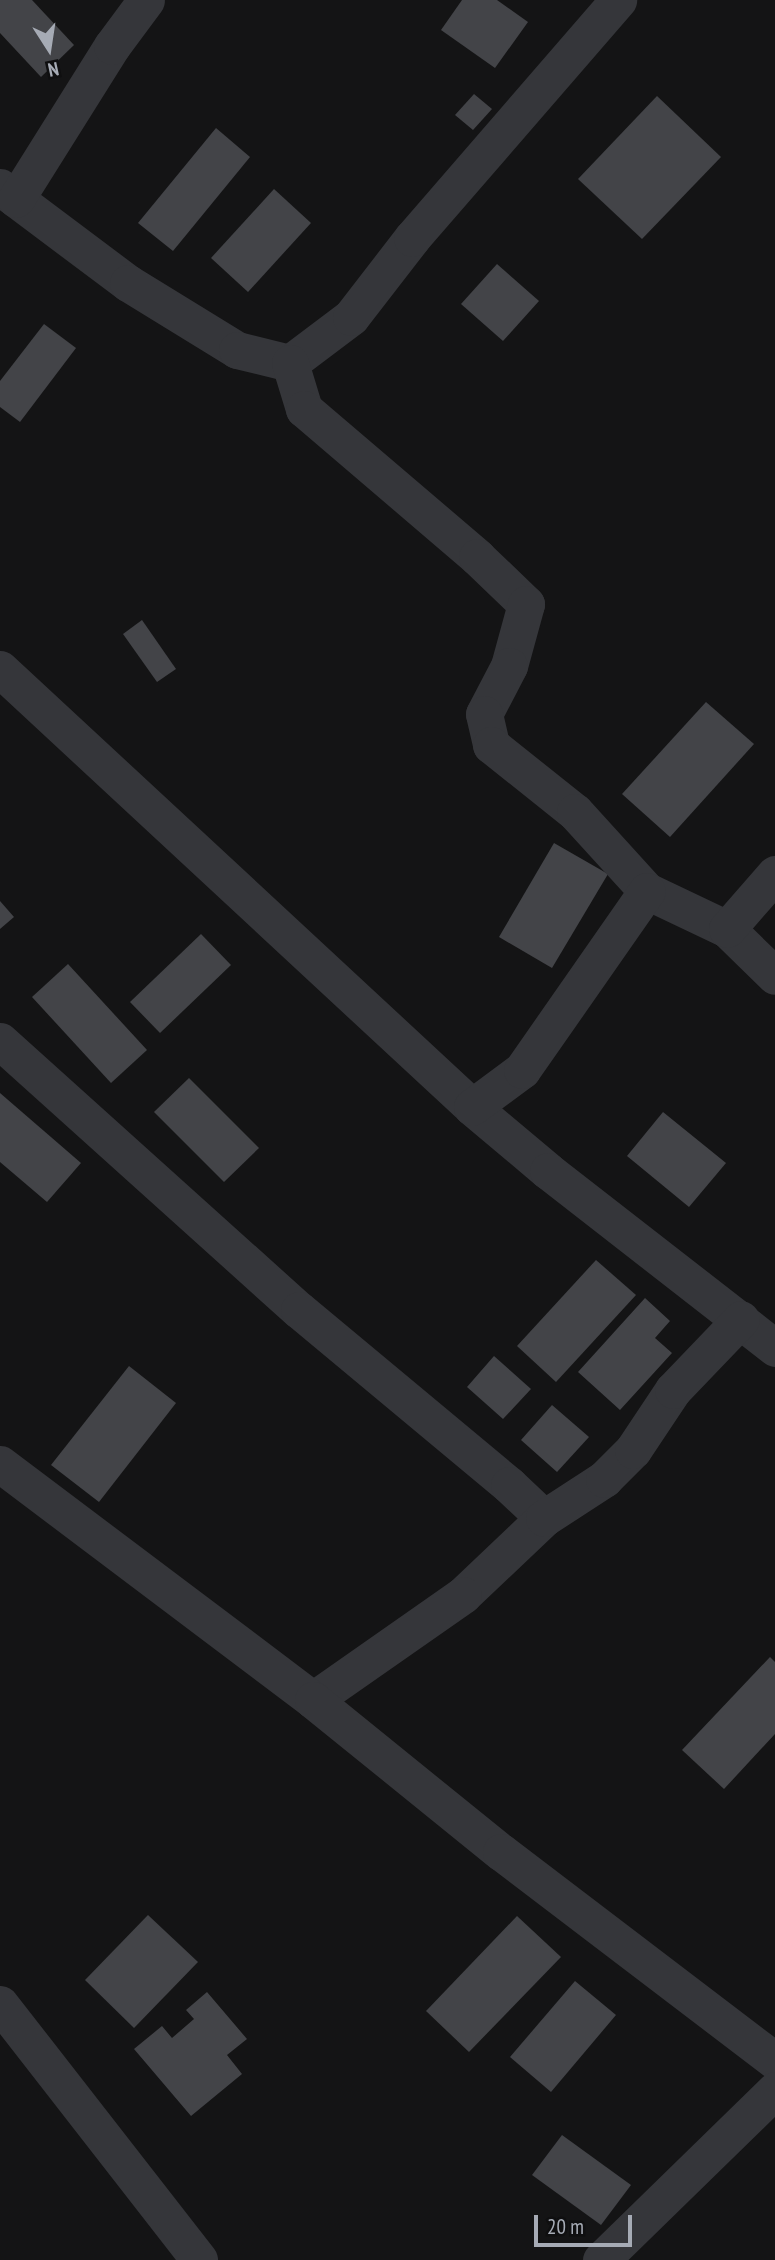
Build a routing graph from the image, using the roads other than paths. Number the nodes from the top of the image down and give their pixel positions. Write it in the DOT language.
graph roads {
  1 [pos="146,0"];
  2 [pos="618,0"];
  3 [pos="8,193"];
  4 [pos="290,363"];
  5 [pos="0,669"];
  6 [pos="775,874"];
  7 [pos="647,891"];
  8 [pos="727,929"];
  9 [pos="775,976"];
  10 [pos="0,1041"];
  11 [pos="472,1107"];
  12 [pos="741,1319"];
  13 [pos="775,1348"];
  14 [pos="0,1464"];
  15 [pos="544,1518"];
  16 [pos="313,1700"];
  17 [pos="0,2004"];
  18 [pos="775,2061"];
  19 [pos="775,2090"];
  20 [pos="199,2260"];
  21 [pos="601,2260"];
  1 -- 3 [label="street"];
  2 -- 4 [label="street"];
  3 -- 4 [label="street"];
  4 -- 7 [label="street"];
  5 -- 11 [label="street"];
  6 -- 8 [label="street"];
  7 -- 8 [label="street"];
  7 -- 11 [label="street"];
  8 -- 9 [label="street"];
  10 -- 15 [label="street"];
  11 -- 12 [label="street"];
  12 -- 13 [label="street"];
  12 -- 15 [label="street"];
  14 -- 16 [label="street"];
  15 -- 16 [label="street"];
  16 -- 18 [label="street"];
  17 -- 20 [label="street"];
  19 -- 21 [label="street"];
}
